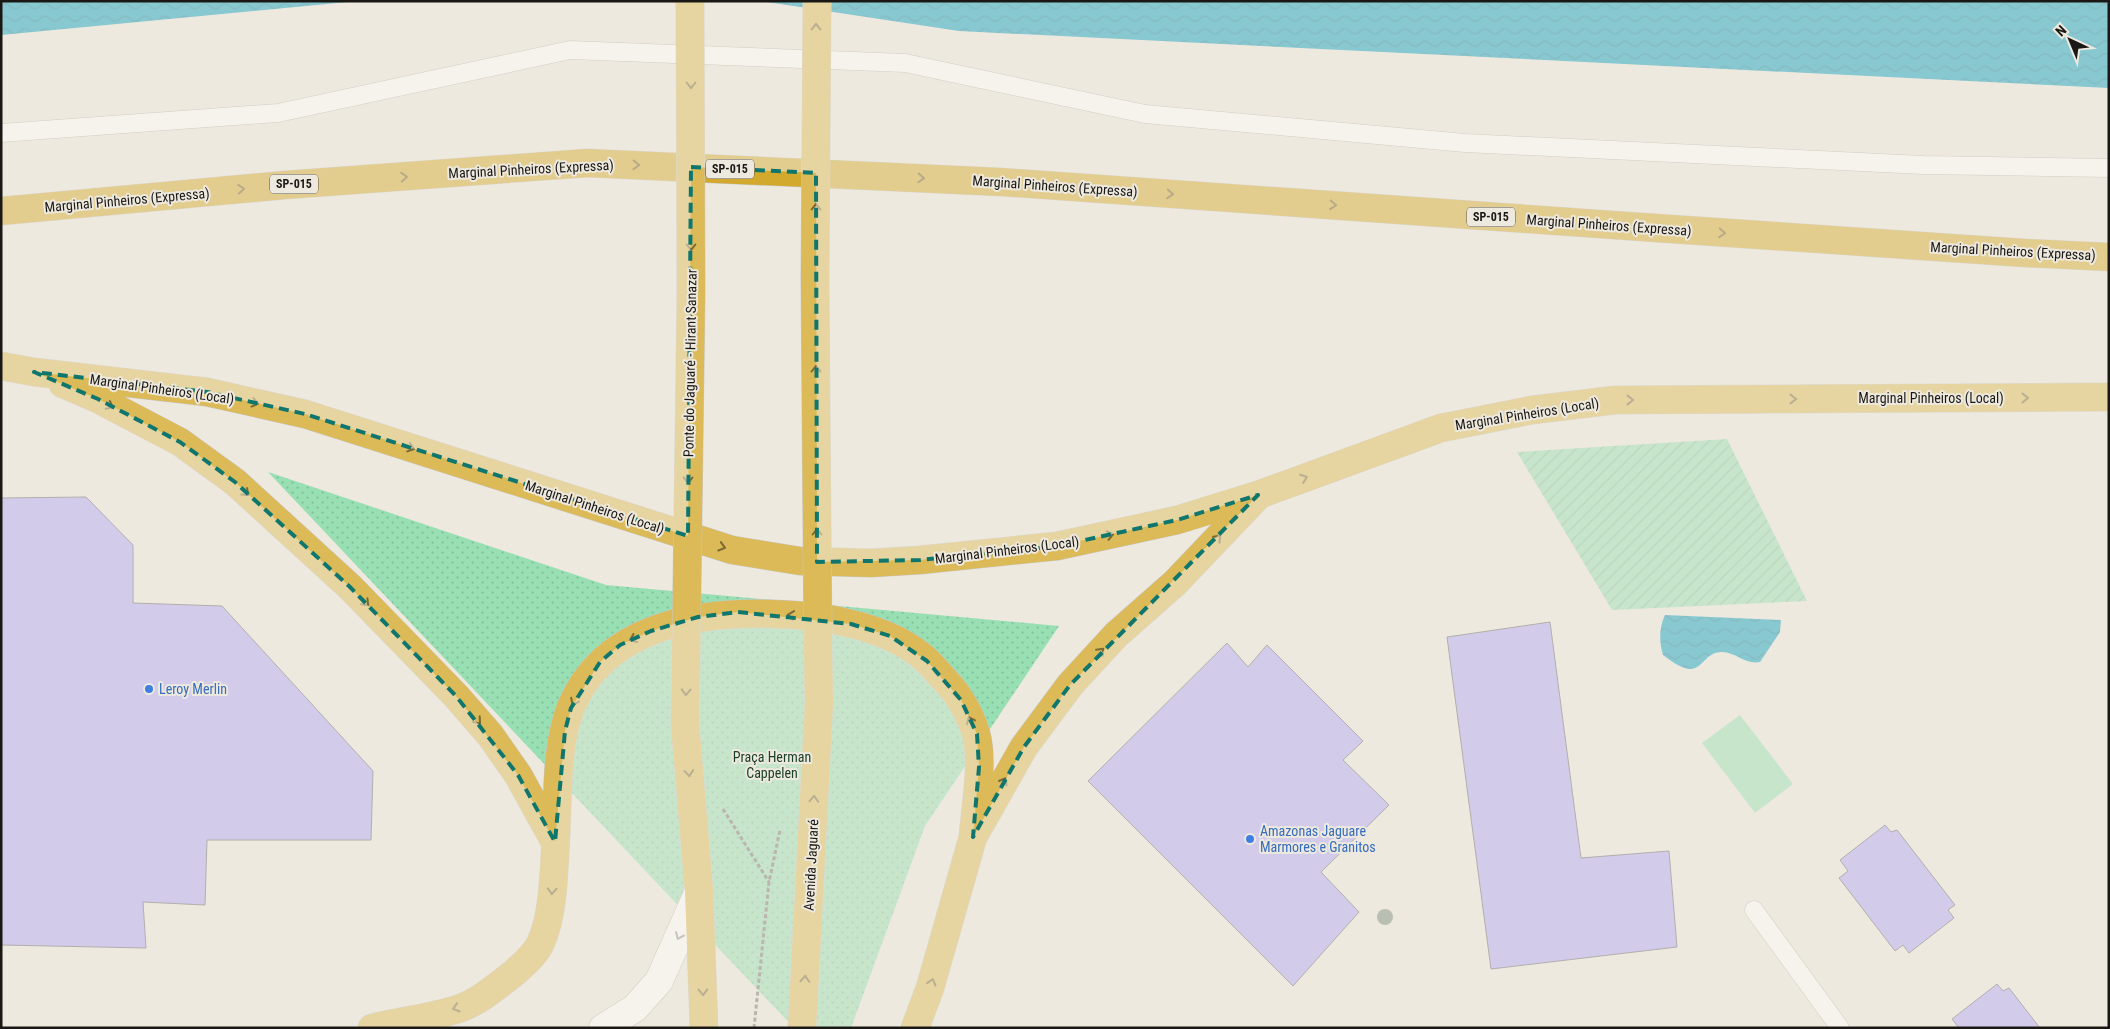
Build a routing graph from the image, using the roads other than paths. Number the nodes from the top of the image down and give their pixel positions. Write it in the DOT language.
graph roads {
  1 [pos="690,1"];
  2 [pos="816,1"];
  3 [pos="1,133"];
  4 [pos="2109,168"];
  5 [pos="1,211"];
  6 [pos="2109,256"];
  7 [pos="1,366"];
  8 [pos="34,372"];
  9 [pos="2106,398"];
  10 [pos="1258,495"];
  11 [pos="973,837"];
  12 [pos="555,842"];
  13 [pos="699,891"];
  14 [pos="1754,910"];
  15 [pos="372,1028"];
  16 [pos="603,1028"];
  17 [pos="704,1028"];
  18 [pos="802,1028"];
  19 [pos="915,1028"];
  20 [pos="1840,1028"];
  1 -- 13 [label="highway, Ponte do Jaguaré - Hirant Sanazar, one-way, bridge"];
  18 -- 2 [label="highway, Avenida Jaguaré, one-way, bridge"];
  3 -- 4 [label="lane"];
  5 -- 6 [label="highway, Marginal Pinheiros (Expressa) / SP-015, one-way"];
  7 -- 8 [label="highway, Marginal Pinheiros (Local)"];
  8 -- 10 [label="highway, Marginal Pinheiros (Local), one-way"];
  8 -- 12 [label="highway, one-way"];
  10 -- 9 [label="highway, Marginal Pinheiros (Local), one-way"];
  11 -- 10 [label="highway, one-way"];
  11 -- 12 [label="highway, one-way"];
  19 -- 11 [label="highway, one-way"];
  12 -- 15 [label="highway, one-way"];
  13 -- 16 [label="street, one-way"];
  13 -- 17 [label="highway, one-way"];
  14 -- 20 [label="lane"];
}
